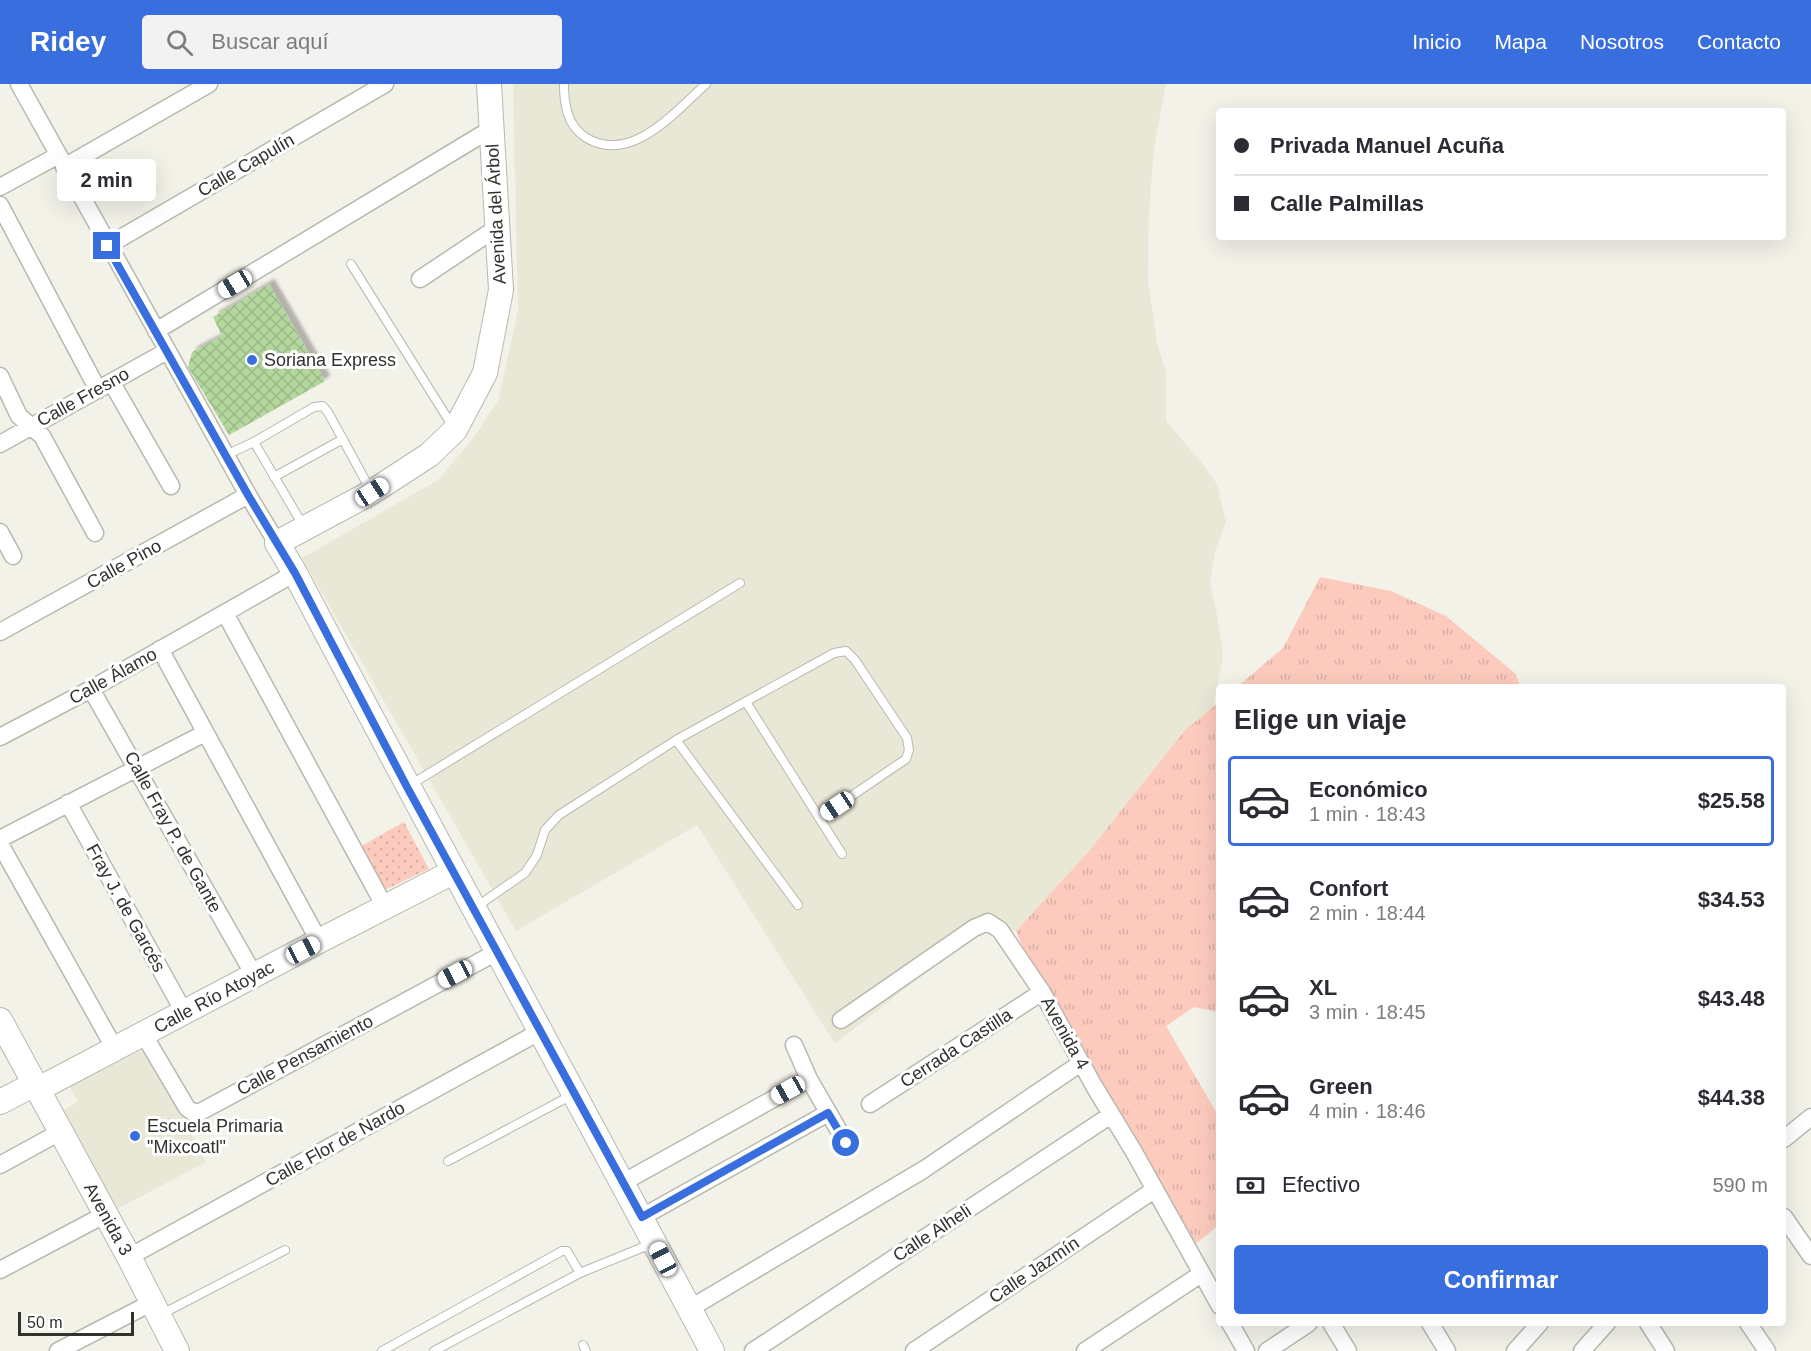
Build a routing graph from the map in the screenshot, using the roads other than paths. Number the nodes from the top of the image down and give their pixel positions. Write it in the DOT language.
graph roads {
  1 [pos="209,84"];
  2 [pos="385,84"];
  3 [pos="489,84"];
  4 [pos="564,84"];
  5 [pos="706,84"];
  6 [pos="22,85"];
  7 [pos="491,129"];
  8 [pos="61,161"];
  9 [pos="0,187"];
  10 [pos="0,205"];
  11 [pos="498,227"];
  12 [pos="107,246"];
  13 [pos="351,264"];
  14 [pos="420,279"];
  15 [pos="156,331"];
  16 [pos="167,351"];
  17 [pos="0,376"];
  18 [pos="105,386"];
  19 [pos="31,426"];
  20 [pos="455,430"];
  21 [pos="344,439"];
  22 [pos="254,442"];
  23 [pos="0,444"];
  24 [pos="226,455"];
  25 [pos="274,477"];
  26 [pos="171,486"];
  27 [pos="372,492"];
  28 [pos="248,495"];
  29 [pos="304,528"];
  30 [pos="0,532"];
  31 [pos="95,533"];
  32 [pos="277,543"];
  33 [pos="13,556"];
  34 [pos="295,573"];
  35 [pos="740,583"];
  36 [pos="225,613"];
  37 [pos="0,632"];
  38 [pos="160,649"];
  39 [pos="91,688"];
  40 [pos="746,702"];
  41 [pos="205,733"];
  42 [pos="0,736"];
  43 [pos="676,740"];
  44 [pos="137,769"];
  45 [pos="407,787"];
  46 [pos="68,803"];
  47 [pos="819,818"];
  48 [pos="0,841"];
  49 [pos="842,854"];
  50 [pos="453,873"];
  51 [pos="798,905"];
  52 [pos="385,907"];
  53 [pos="474,909"];
  54 [pos="319,941"];
  55 [pos="497,952"];
  56 [pos="254,975"];
  57 [pos="1042,992"];
  58 [pos="184,1012"];
  59 [pos="0,1020"];
  60 [pos="841,1020"];
  61 [pos="541,1031"];
  62 [pos="144,1035"];
  63 [pos="794,1045"];
  64 [pos="115,1049"];
  65 [pos="1081,1063"];
  66 [pos="809,1079"];
  67 [pos="37,1087"];
  68 [pos="573,1094"];
  69 [pos="0,1102"];
  70 [pos="870,1104"];
  71 [pos="828,1113"];
  72 [pos="1111,1115"];
  73 [pos="1811,1117"];
  74 [pos="60,1132"];
  75 [pos="1786,1137"];
  76 [pos="846,1143"];
  77 [pos="448,1161"];
  78 [pos="0,1165"];
  79 [pos="622,1183"];
  80 [pos="1154,1190"];
  81 [pos="106,1214"];
  82 [pos="642,1217"];
  83 [pos="1786,1220"];
  84 [pos="655,1242"];
  85 [pos="285,1250"];
  86 [pos="1811,1256"];
  87 [pos="129,1257"];
  88 [pos="0,1270"];
  89 [pos="580,1273"];
  90 [pos="1201,1274"];
  91 [pos="1216,1299"];
  92 [pos="155,1309"];
  93 [pos="689,1309"];
  94 [pos="1232,1326"];
  95 [pos="1304,1326"];
  96 [pos="1333,1326"];
  97 [pos="1432,1326"];
  98 [pos="1535,1326"];
  99 [pos="1604,1326"];
  100 [pos="1650,1326"];
  101 [pos="1750,1326"];
  102 [pos="58,1351"];
  103 [pos="177,1351"];
  104 [pos="382,1351"];
  105 [pos="434,1351"];
  106 [pos="712,1351"];
  107 [pos="753,1351"];
  108 [pos="914,1351"];
  109 [pos="1085,1351"];
  110 [pos="1246,1351"];
  111 [pos="1267,1351"];
  112 [pos="1348,1351"];
  113 [pos="1447,1351"];
  114 [pos="1515,1351"];
  115 [pos="1582,1351"];
  116 [pos="1666,1351"];
  117 [pos="1767,1351"];
  1 -- 8 [label="street"];
  2 -- 12 [label="street, Calle Capulín"];
  3 -- 7 [label="street, Avenida del Árbol"];
  4 -- 5 [label="lane"];
  6 -- 8 [label="street"];
  7 -- 11 [label="street, Avenida del Árbol"];
  7 -- 15 [label="street"];
  8 -- 9 [label="street"];
  8 -- 12 [label="street"];
  10 -- 18 [label="street"];
  11 -- 14 [label="street"];
  11 -- 20 [label="street, Avenida del Árbol"];
  12 -- 15 [label="street"];
  13 -- 20 [label="lane"];
  15 -- 16 [label="street"];
  16 -- 18 [label="street, Calle Fresno"];
  16 -- 24 [label="street"];
  17 -- 19 [label="street"];
  18 -- 19 [label="street, Calle Fresno"];
  18 -- 26 [label="street"];
  19 -- 23 [label="street, Calle Fresno"];
  19 -- 31 [label="street"];
  20 -- 27 [label="street, Avenida del Árbol"];
  21 -- 22 [label="lane"];
  21 -- 25 [label="lane"];
  21 -- 27 [label="lane"];
  22 -- 24 [label="lane"];
  22 -- 25 [label="lane"];
  24 -- 28 [label="street"];
  25 -- 29 [label="lane"];
  27 -- 29 [label="street, Avenida del Árbol"];
  28 -- 32 [label="street"];
  28 -- 37 [label="street, Calle Pino"];
  29 -- 32 [label="street, Avenida del Árbol"];
  30 -- 33 [label="street"];
  32 -- 34 [label="street"];
  34 -- 36 [label="street, Calle Álamo"];
  34 -- 45 [label="street"];
  35 -- 45 [label="lane"];
  36 -- 38 [label="street, Calle Álamo"];
  36 -- 52 [label="street"];
  38 -- 39 [label="street, Calle Álamo"];
  38 -- 41 [label="street"];
  39 -- 42 [label="street, Calle Álamo"];
  39 -- 44 [label="street, Calle Fray P. de Gante"];
  40 -- 43 [label="lane"];
  40 -- 47 [label="lane"];
  40 -- 47 [label="lane"];
  41 -- 44 [label="street"];
  41 -- 54 [label="street"];
  43 -- 51 [label="lane"];
  43 -- 53 [label="lane"];
  44 -- 46 [label="street"];
  44 -- 56 [label="street, Calle Fray P. de Gante"];
  45 -- 50 [label="street"];
  46 -- 48 [label="street"];
  46 -- 58 [label="street, Fray J. de Garcés"];
  47 -- 49 [label="lane"];
  48 -- 64 [label="street"];
  50 -- 52 [label="street, Calle Río Atoyac"];
  50 -- 53 [label="street"];
  52 -- 54 [label="street, Calle Río Atoyac"];
  53 -- 55 [label="street"];
  54 -- 56 [label="street, Calle Río Atoyac"];
  55 -- 61 [label="street"];
  55 -- 62 [label="street, Calle Pensamiento"];
  56 -- 58 [label="street, Calle Río Atoyac"];
  57 -- 60 [label="street, Avenida 4"];
  57 -- 65 [label="street, Avenida 4"];
  57 -- 70 [label="street, Cerrada Castilla"];
  58 -- 62 [label="street, Calle Río Atoyac"];
  59 -- 67 [label="street, Avenida 3"];
  61 -- 68 [label="street"];
  61 -- 87 [label="street, Calle Flor de Nardo"];
  62 -- 64 [label="street, Calle Río Atoyac"];
  63 -- 66 [label="street"];
  64 -- 67 [label="street, Calle Río Atoyac"];
  65 -- 72 [label="street, Avenida 4"];
  65 -- 93 [label="street"];
  66 -- 71 [label="street"];
  66 -- 79 [label="street"];
  67 -- 69 [label="street, Calle Río Atoyac"];
  67 -- 74 [label="street, Avenida 3"];
  68 -- 77 [label="lane"];
  68 -- 79 [label="street"];
  71 -- 76 [label="street"];
  71 -- 82 [label="street"];
  72 -- 80 [label="street, Avenida 4"];
  72 -- 107 [label="street, Calle Alheli"];
  73 -- 75 [label="street"];
  74 -- 78 [label="street"];
  74 -- 81 [label="street, Avenida 3"];
  79 -- 82 [label="street"];
  80 -- 90 [label="street, Avenida 4"];
  80 -- 108 [label="street, Calle Jazmín"];
  81 -- 87 [label="street, Avenida 3"];
  81 -- 88 [label="street"];
  82 -- 84 [label="street"];
  83 -- 86 [label="street"];
  84 -- 89 [label="lane"];
  84 -- 93 [label="street"];
  85 -- 92 [label="lane"];
  87 -- 92 [label="street, Avenida 3"];
  89 -- 104 [label="lane"];
  89 -- 105 [label="lane"];
  90 -- 91 [label="street, Avenida 4"];
  90 -- 109 [label="street"];
  92 -- 102 [label="street"];
  92 -- 103 [label="street, Avenida 3"];
  93 -- 106 [label="street"];
  94 -- 110 [label="street"];
  95 -- 111 [label="street"];
  96 -- 112 [label="street"];
  97 -- 113 [label="street"];
  98 -- 114 [label="street"];
  99 -- 115 [label="street"];
  100 -- 116 [label="street"];
  101 -- 117 [label="street"];
}
